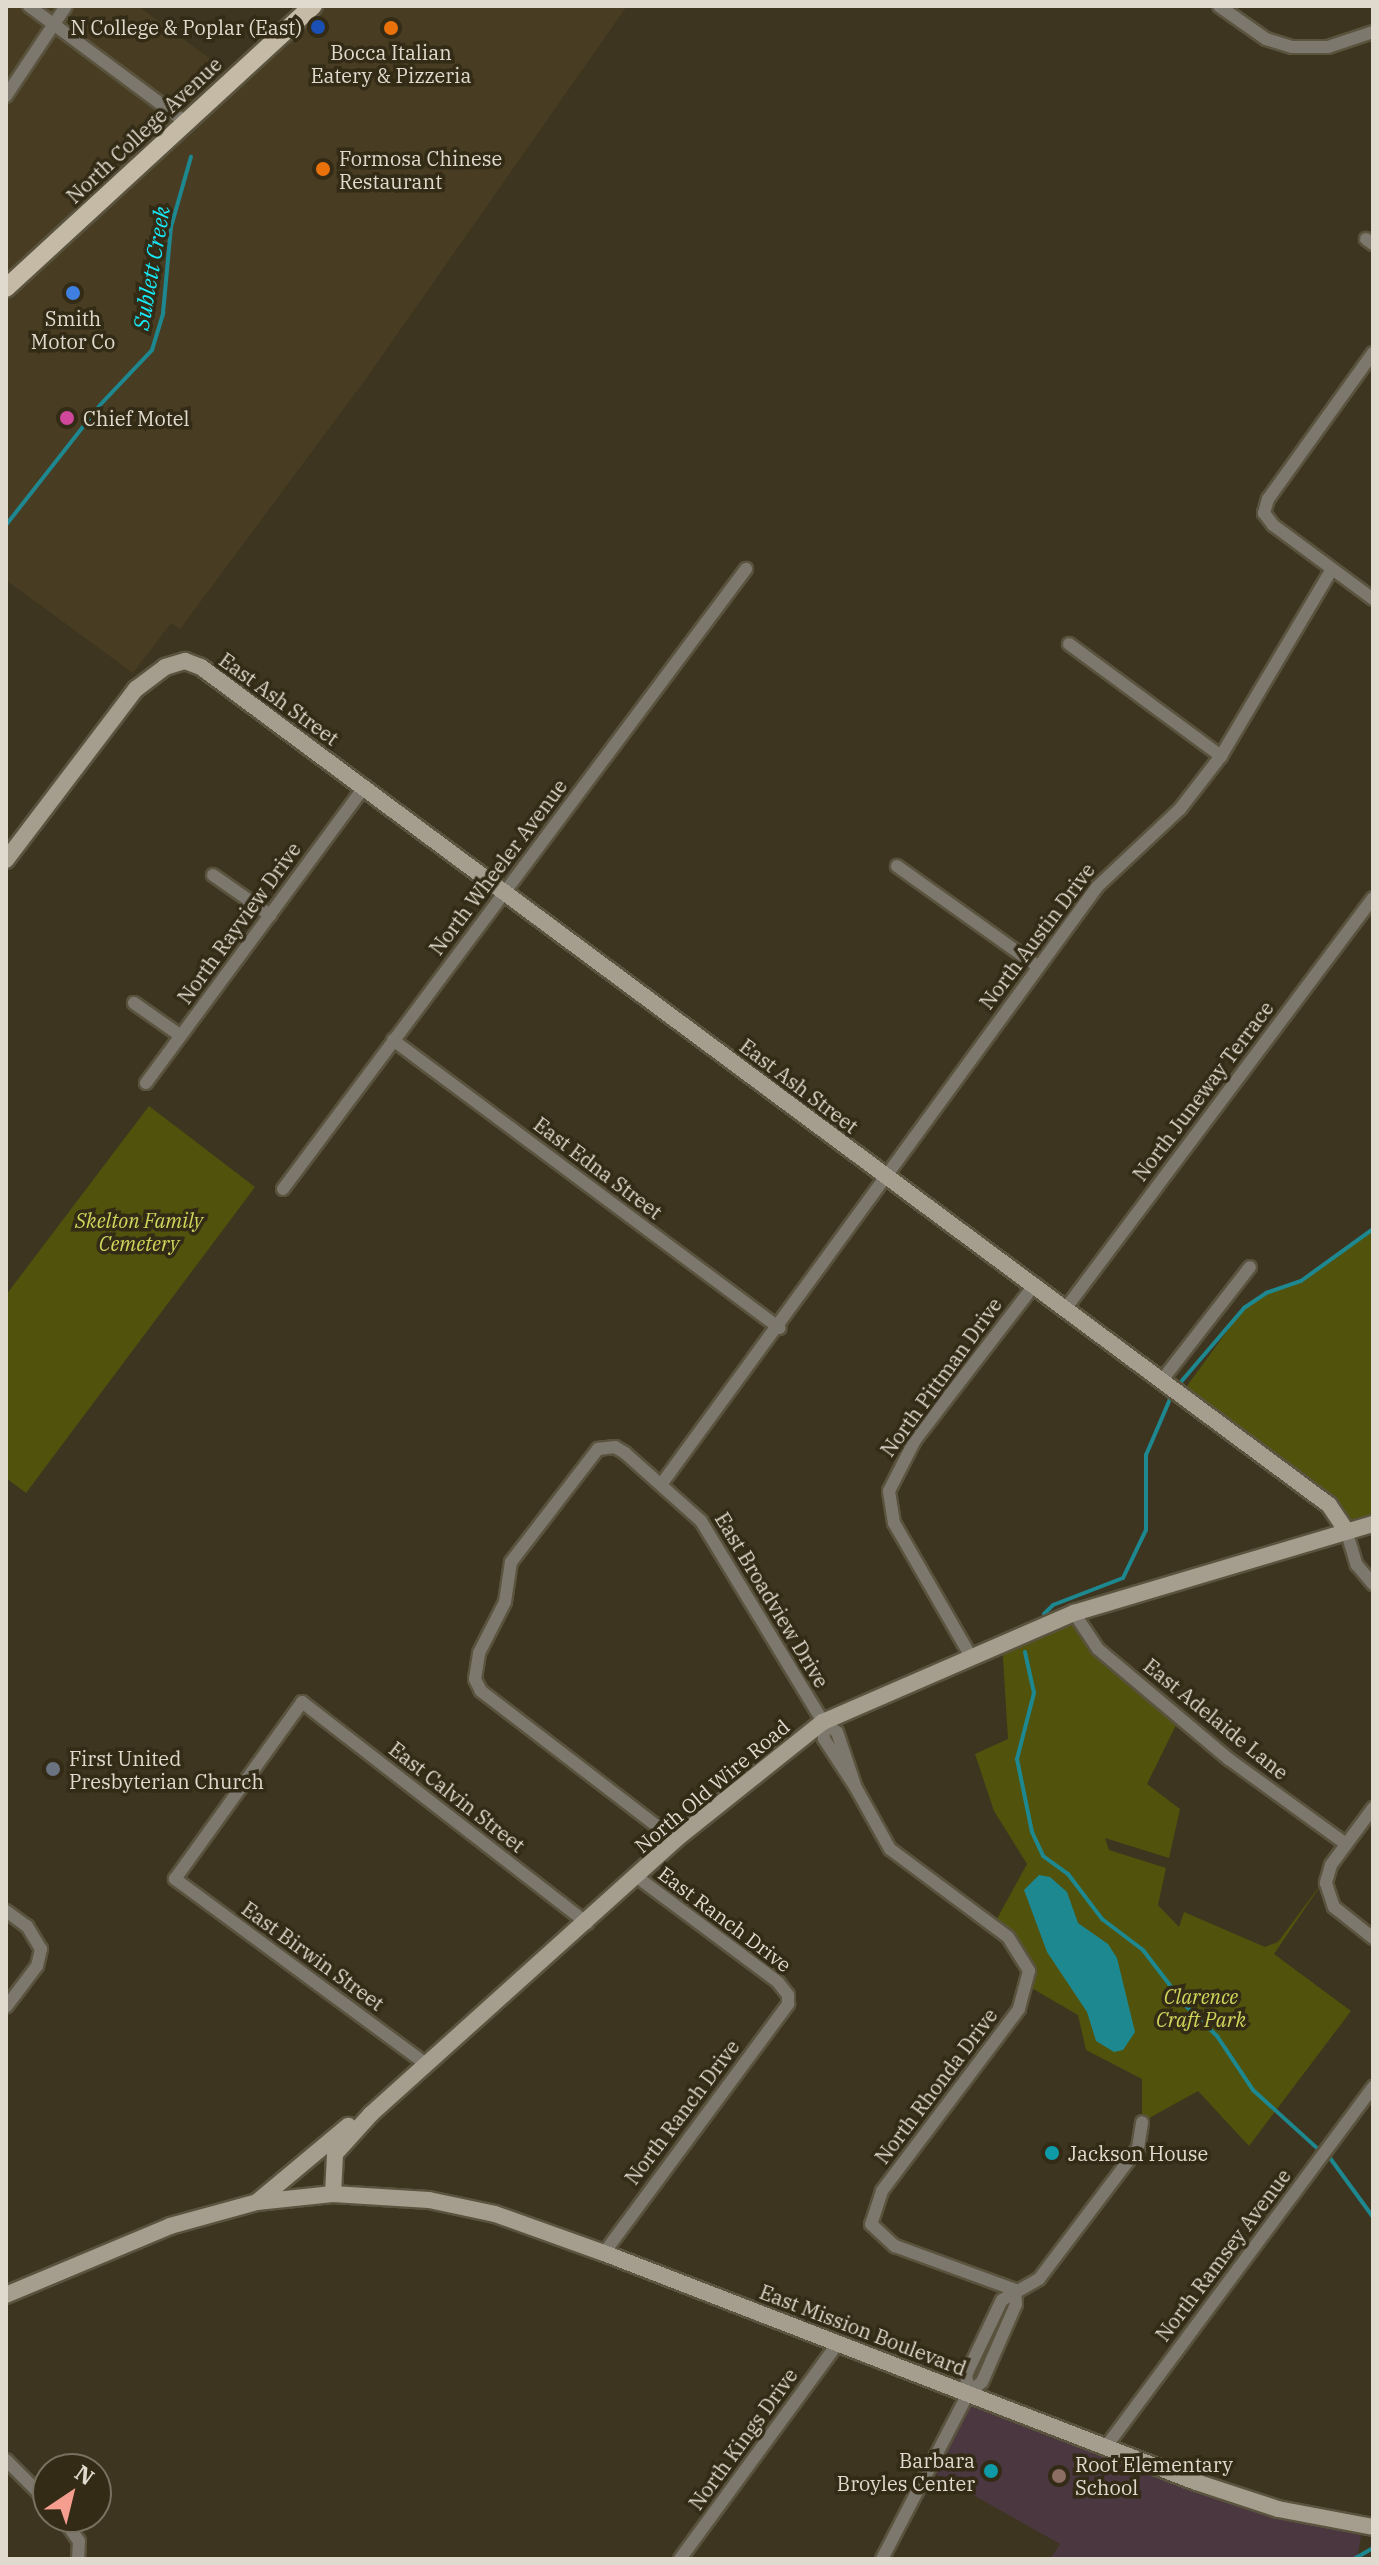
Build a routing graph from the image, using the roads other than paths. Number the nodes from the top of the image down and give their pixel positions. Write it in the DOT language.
graph roads {
  1 [pos="29,6"];
  2 [pos="66,6"];
  3 [pos="313,6"];
  4 [pos="1219,6"];
  5 [pos="54,24"];
  6 [pos="1367,35"];
  7 [pos="6,96"];
  8 [pos="185,122"];
  9 [pos="6,288"];
  10 [pos="1373,353"];
  11 [pos="746,569"];
  12 [pos="1332,569"];
  13 [pos="1373,599"];
  14 [pos="1069,644"];
  15 [pos="1221,756"];
  16 [pos="365,786"];
  17 [pos="6,860"];
  18 [pos="897,866"];
  19 [pos="213,875"];
  20 [pos="506,891"];
  21 [pos="1373,898"];
  22 [pos="270,915"];
  23 [pos="1037,966"];
  24 [pos="134,1003"];
  25 [pos="181,1036"];
  26 [pos="393,1040"];
  27 [pos="146,1083"];
  28 [pos="887,1177"];
  29 [pos="283,1189"];
  30 [pos="1250,1267"];
  31 [pos="1035,1284"];
  32 [pos="1066,1308"];
  33 [pos="779,1328"];
  34 [pos="1162,1380"];
  35 [pos="663,1482"];
  36 [pos="1373,1524"];
  37 [pos="1346,1530"];
  38 [pos="1373,1584"];
  39 [pos="1074,1613"];
  40 [pos="970,1655"];
  41 [pos="302,1702"];
  42 [pos="823,1722"];
  43 [pos="1373,1808"];
  44 [pos="675,1840"];
  45 [pos="1346,1844"];
  46 [pos="636,1876"];
  47 [pos="6,1911"];
  48 [pos="587,1923"];
  49 [pos="1373,1938"];
  50 [pos="1029,1971"];
  51 [pos="788,1995"];
  52 [pos="6,2007"];
  53 [pos="426,2064"];
  54 [pos="1373,2087"];
  55 [pos="371,2114"];
  56 [pos="1142,2122"];
  57 [pos="333,2194"];
  58 [pos="257,2202"];
  59 [pos="604,2253"];
  60 [pos="1015,2290"];
  61 [pos="6,2295"];
  62 [pos="839,2342"];
  63 [pos="969,2392"];
  64 [pos="1105,2448"];
  65 [pos="6,2460"];
  66 [pos="32,2486"];
  67 [pos="1373,2527"];
  68 [pos="73,2533"];
  69 [pos="78,2559"];
  70 [pos="680,2559"];
  71 [pos="882,2559"];
  1 -- 5 [label="street"];
  2 -- 5 [label="street"];
  3 -- 8 [label="main road, North College Avenue"];
  4 -- 6 [label="street"];
  5 -- 7 [label="street"];
  5 -- 8 [label="street"];
  8 -- 9 [label="main road, North College Avenue"];
  10 -- 12 [label="street"];
  11 -- 20 [label="street, North Wheeler Avenue"];
  12 -- 13 [label="street"];
  12 -- 15 [label="street, North Austin Drive"];
  14 -- 15 [label="street"];
  15 -- 23 [label="street, North Austin Drive"];
  16 -- 17 [label="street, East Ash Street"];
  16 -- 20 [label="street, East Ash Street"];
  16 -- 22 [label="street, North Rayview Drive"];
  18 -- 23 [label="street"];
  19 -- 22 [label="street"];
  20 -- 26 [label="street, North Wheeler Avenue"];
  20 -- 28 [label="street, East Ash Street"];
  21 -- 32 [label="street, North Juneway Terrace"];
  22 -- 25 [label="street, North Rayview Drive"];
  23 -- 28 [label="street, North Austin Drive"];
  24 -- 25 [label="street"];
  25 -- 27 [label="street, North Rayview Drive"];
  26 -- 29 [label="street, North Wheeler Avenue"];
  26 -- 33 [label="street, East Edna Street"];
  28 -- 31 [label="street, East Ash Street"];
  28 -- 33 [label="street, North Austin Drive"];
  30 -- 34 [label="street"];
  31 -- 32 [label="street, East Ash Street"];
  31 -- 40 [label="street, North Pittman Drive"];
  32 -- 34 [label="street, East Ash Street"];
  33 -- 35 [label="street, North Austin Drive"];
  34 -- 37 [label="street, East Ash Street"];
  35 -- 42 [label="street, East Broadview Drive"];
  35 -- 44 [label="street, East Broadview Drive"];
  36 -- 37 [label="street, North Old Wire Road"];
  37 -- 38 [label="street, East Ash Street"];
  37 -- 39 [label="street, North Old Wire Road"];
  39 -- 40 [label="street, North Old Wire Road"];
  39 -- 45 [label="street, East Adelaide Lane"];
  40 -- 42 [label="street, North Old Wire Road"];
  41 -- 48 [label="street, East Calvin Street"];
  41 -- 53 [label="street, East Birwin Street"];
  42 -- 44 [label="street, North Old Wire Road"];
  42 -- 50 [label="street, East Broadview Drive"];
  43 -- 45 [label="street"];
  44 -- 46 [label="street, North Old Wire Road"];
  45 -- 49 [label="street"];
  46 -- 48 [label="street, North Old Wire Road"];
  46 -- 51 [label="street, East Ranch Drive"];
  47 -- 52 [label="street"];
  48 -- 53 [label="street, North Old Wire Road"];
  50 -- 60 [label="street, North Rhonda Drive"];
  51 -- 59 [label="street, North Ranch Drive"];
  53 -- 55 [label="street, North Old Wire Road"];
  54 -- 64 [label="street, North Ramsey Avenue"];
  55 -- 57 [label="street, North Old Wire Road"];
  55 -- 58 [label="street"];
  56 -- 60 [label="street"];
  57 -- 58 [label="street, East Mission Boulevard"];
  57 -- 59 [label="street, East Mission Boulevard"];
  58 -- 61 [label="street, East Mission Boulevard"];
  59 -- 62 [label="street, East Mission Boulevard"];
  60 -- 63 [label="street"];
  62 -- 63 [label="street, East Mission Boulevard"];
  62 -- 70 [label="street, North Kings Drive"];
  63 -- 64 [label="street, East Mission Boulevard"];
  63 -- 71 [label="street"];
  64 -- 67 [label="street, East Mission Boulevard"];
  65 -- 66 [label="street"];
  68 -- 69 [label="street"];
}
